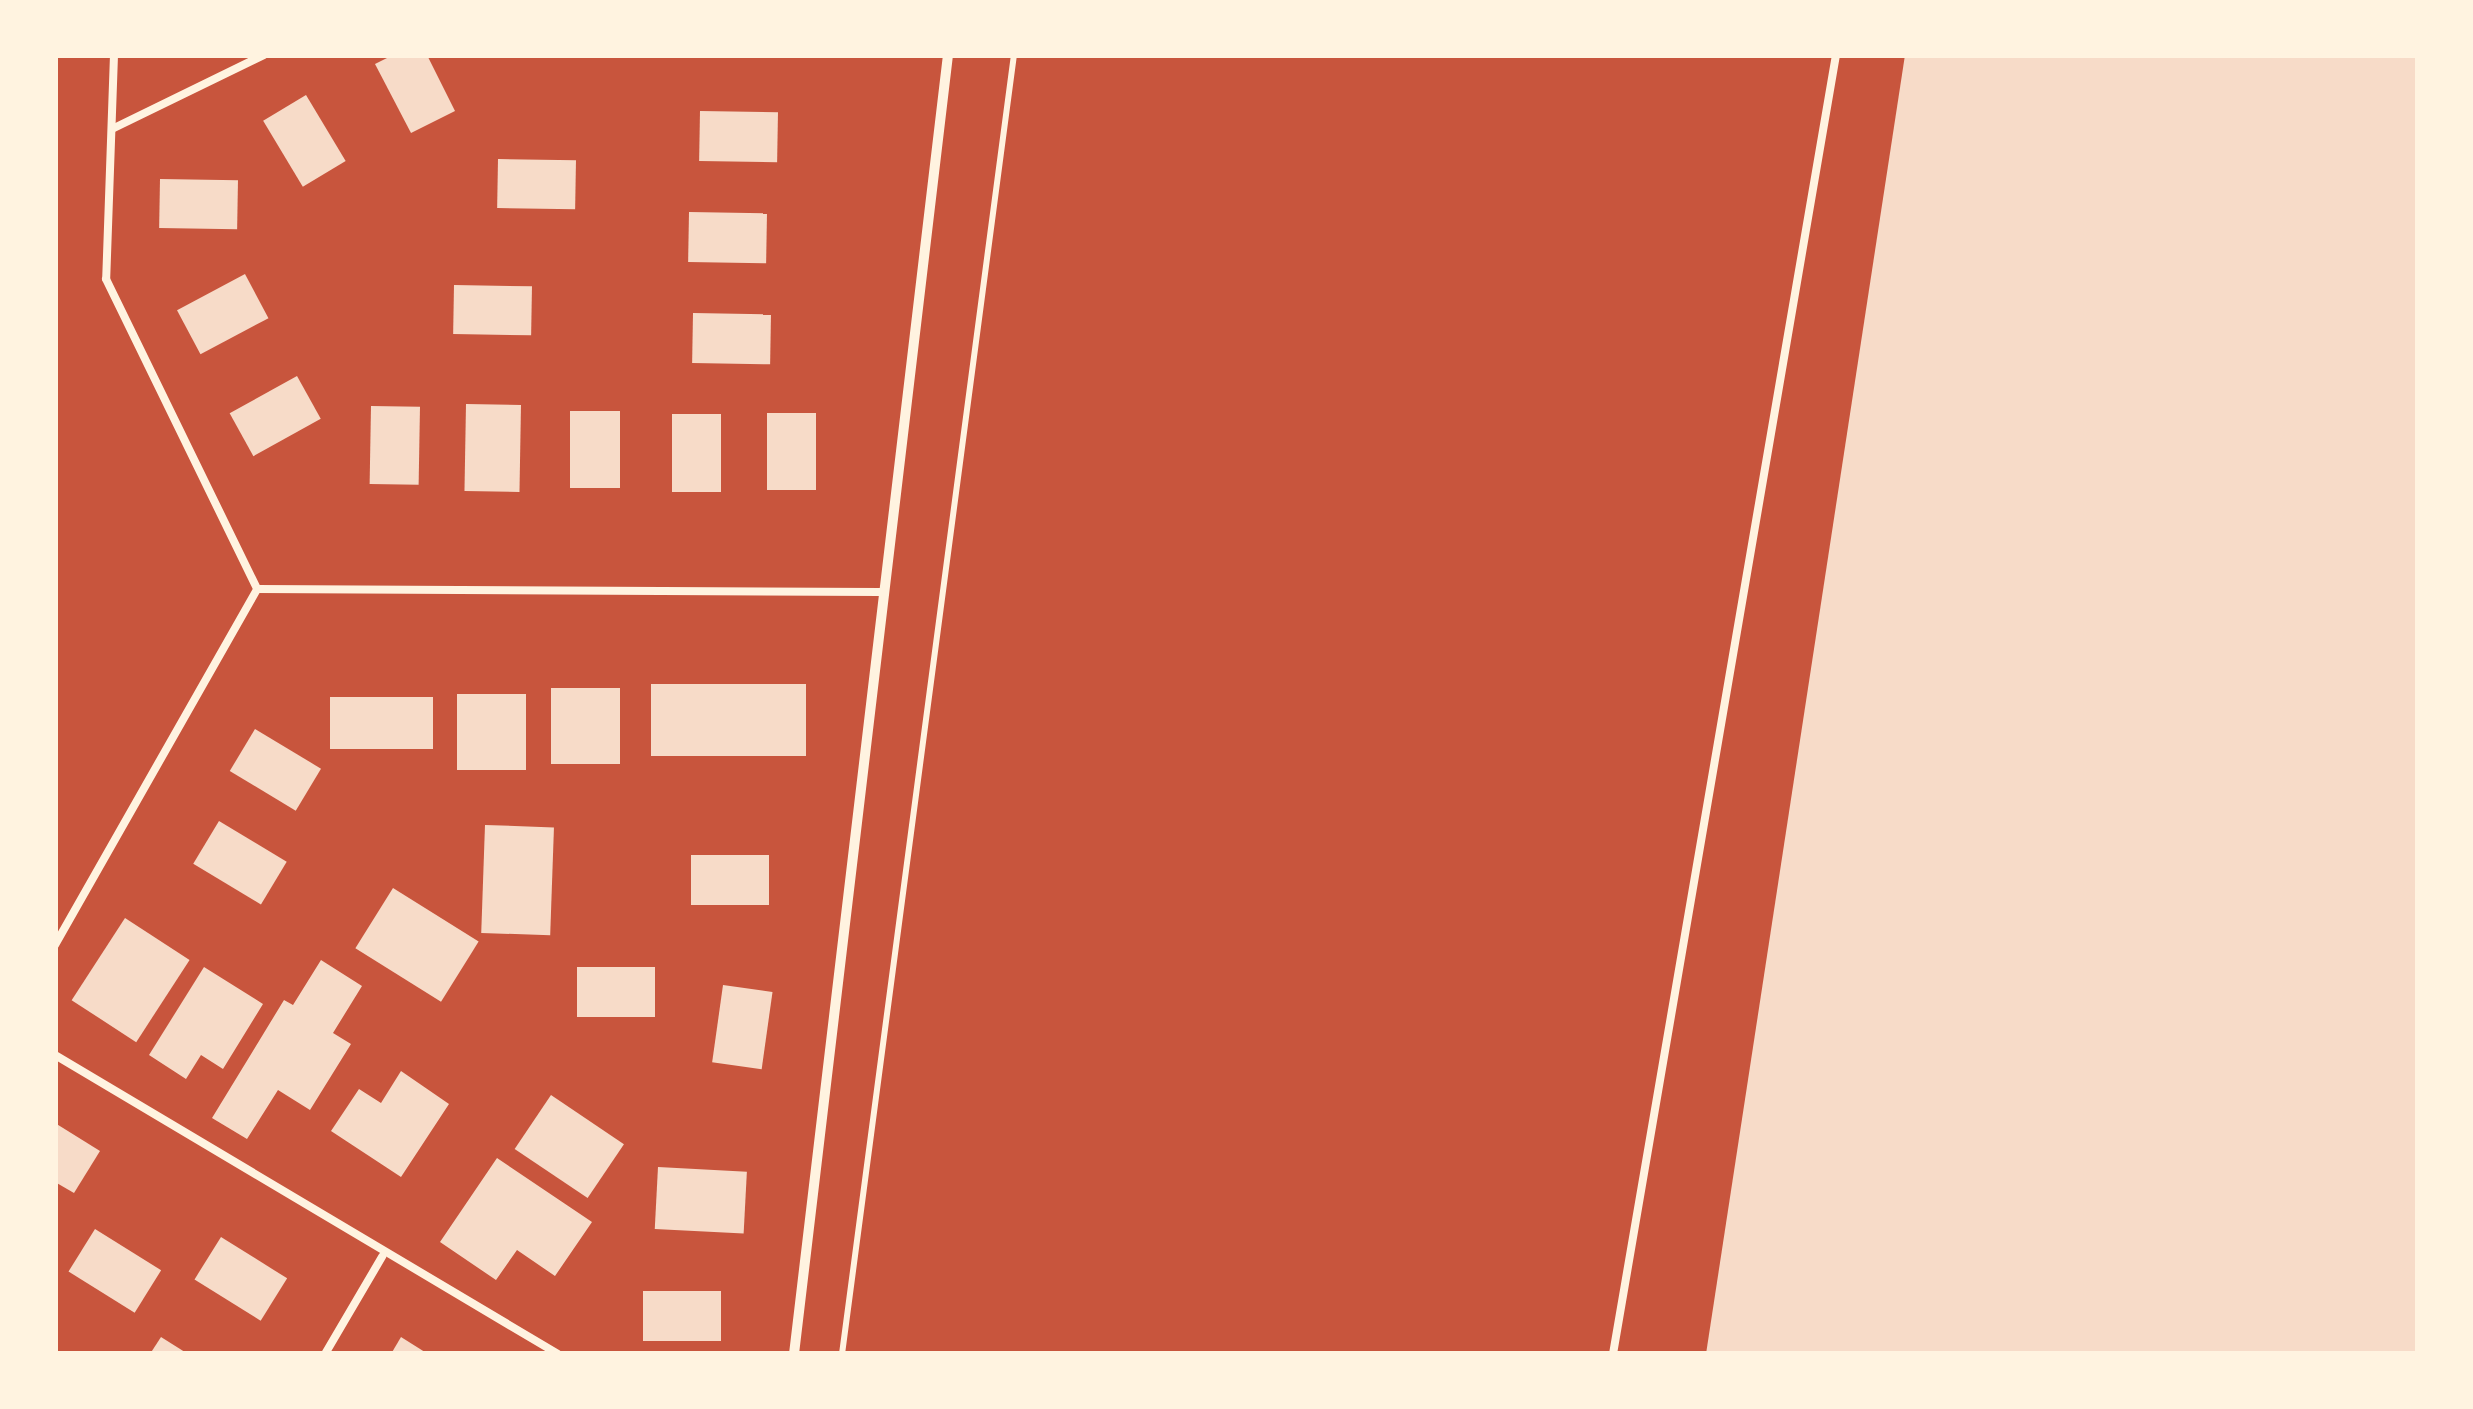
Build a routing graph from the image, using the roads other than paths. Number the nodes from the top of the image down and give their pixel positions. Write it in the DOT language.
graph roads {
  1 [pos="114,55"];
  2 [pos="264,55"];
  3 [pos="948,55"];
  4 [pos="1836,55"];
  5 [pos="114,128"];
  6 [pos="257,589"];
  7 [pos="880,592"];
  8 [pos="55,945"];
  9 [pos="55,1055"];
  10 [pos="382,1257"];
  11 [pos="325,1354"];
  12 [pos="558,1354"];
  13 [pos="794,1354"];
  14 [pos="1613,1354"];
  1 -- 5 [label="lane"];
  2 -- 5 [label="lane"];
  3 -- 7 [label="street"];
  4 -- 14 [label="lane"];
  5 -- 6 [label="lane"];
  6 -- 7 [label="lane"];
  6 -- 8 [label="lane"];
  7 -- 13 [label="street"];
  9 -- 10 [label="lane"];
  10 -- 11 [label="lane"];
  10 -- 12 [label="lane"];
}
